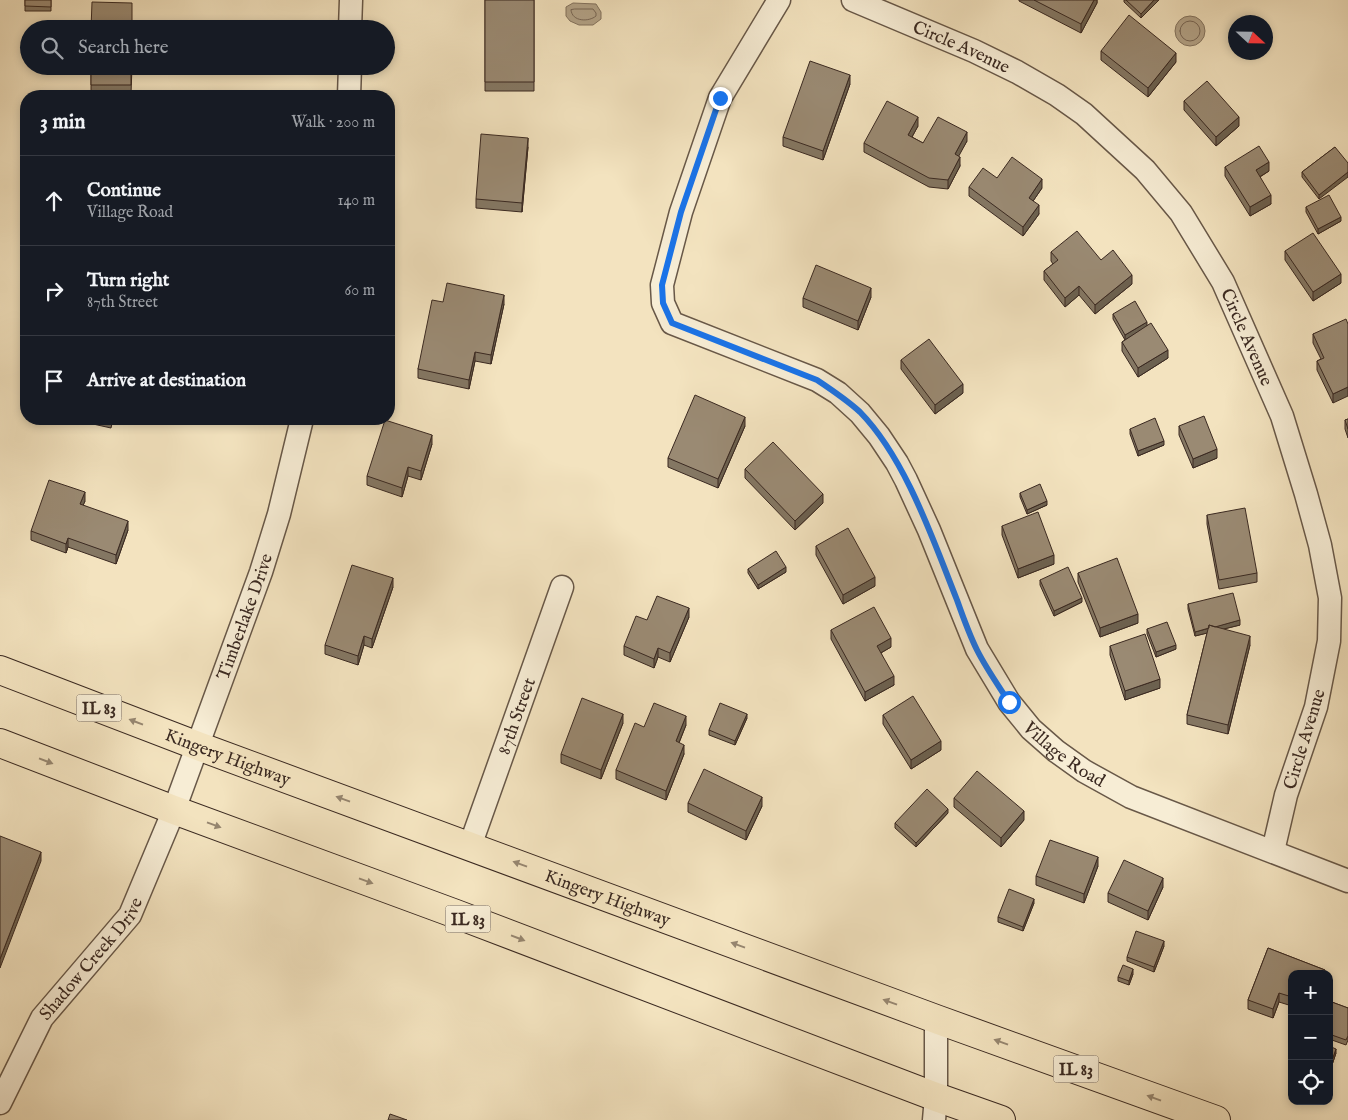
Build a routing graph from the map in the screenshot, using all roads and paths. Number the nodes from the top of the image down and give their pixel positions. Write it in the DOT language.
graph roads {
  1 [pos="351,0"];
  2 [pos="779,0"];
  3 [pos="854,0"];
  4 [pos="350,20"];
  5 [pos="349,75"];
  6 [pos="348,90"];
  7 [pos="301,425"];
  8 [pos="562,587"];
  9 [pos="0,670"];
  10 [pos="0,743"];
  11 [pos="198,746"];
  12 [pos="174,810"];
  13 [pos="470,846"];
  14 [pos="1273,851"];
  15 [pos="1348,881"];
  16 [pos="936,1019"];
  17 [pos="0,1103"];
  18 [pos="935,1108"];
  19 [pos="1001,1120"];
  20 [pos="1216,1120"];
  1 -- 4 [label="street"];
  2 -- 14 [label="street, Village Road"];
  3 -- 14 [label="street, Circle Avenue"];
  5 -- 6 [label="street"];
  7 -- 11 [label="street, Timberlake Drive"];
  8 -- 13 [label="street, 87th Street"];
  11 -- 9 [label="main road, Kingery Highway / IL 83, one-way"];
  10 -- 12 [label="main road, IL 83, one-way"];
  11 -- 12 [label="street, Timberlake Drive"];
  13 -- 11 [label="main road, Kingery Highway / IL 83, one-way"];
  12 -- 17 [label="street, Shadow Creek Drive"];
  12 -- 18 [label="main road, IL 83, one-way"];
  16 -- 13 [label="main road, Kingery Highway / IL 83, one-way"];
  14 -- 15 [label="street, Village Road"];
  16 -- 18 [label="street"];
  20 -- 16 [label="main road, Kingery Highway / IL 83, one-way"];
  18 -- 19 [label="main road, IL 83"];
}
